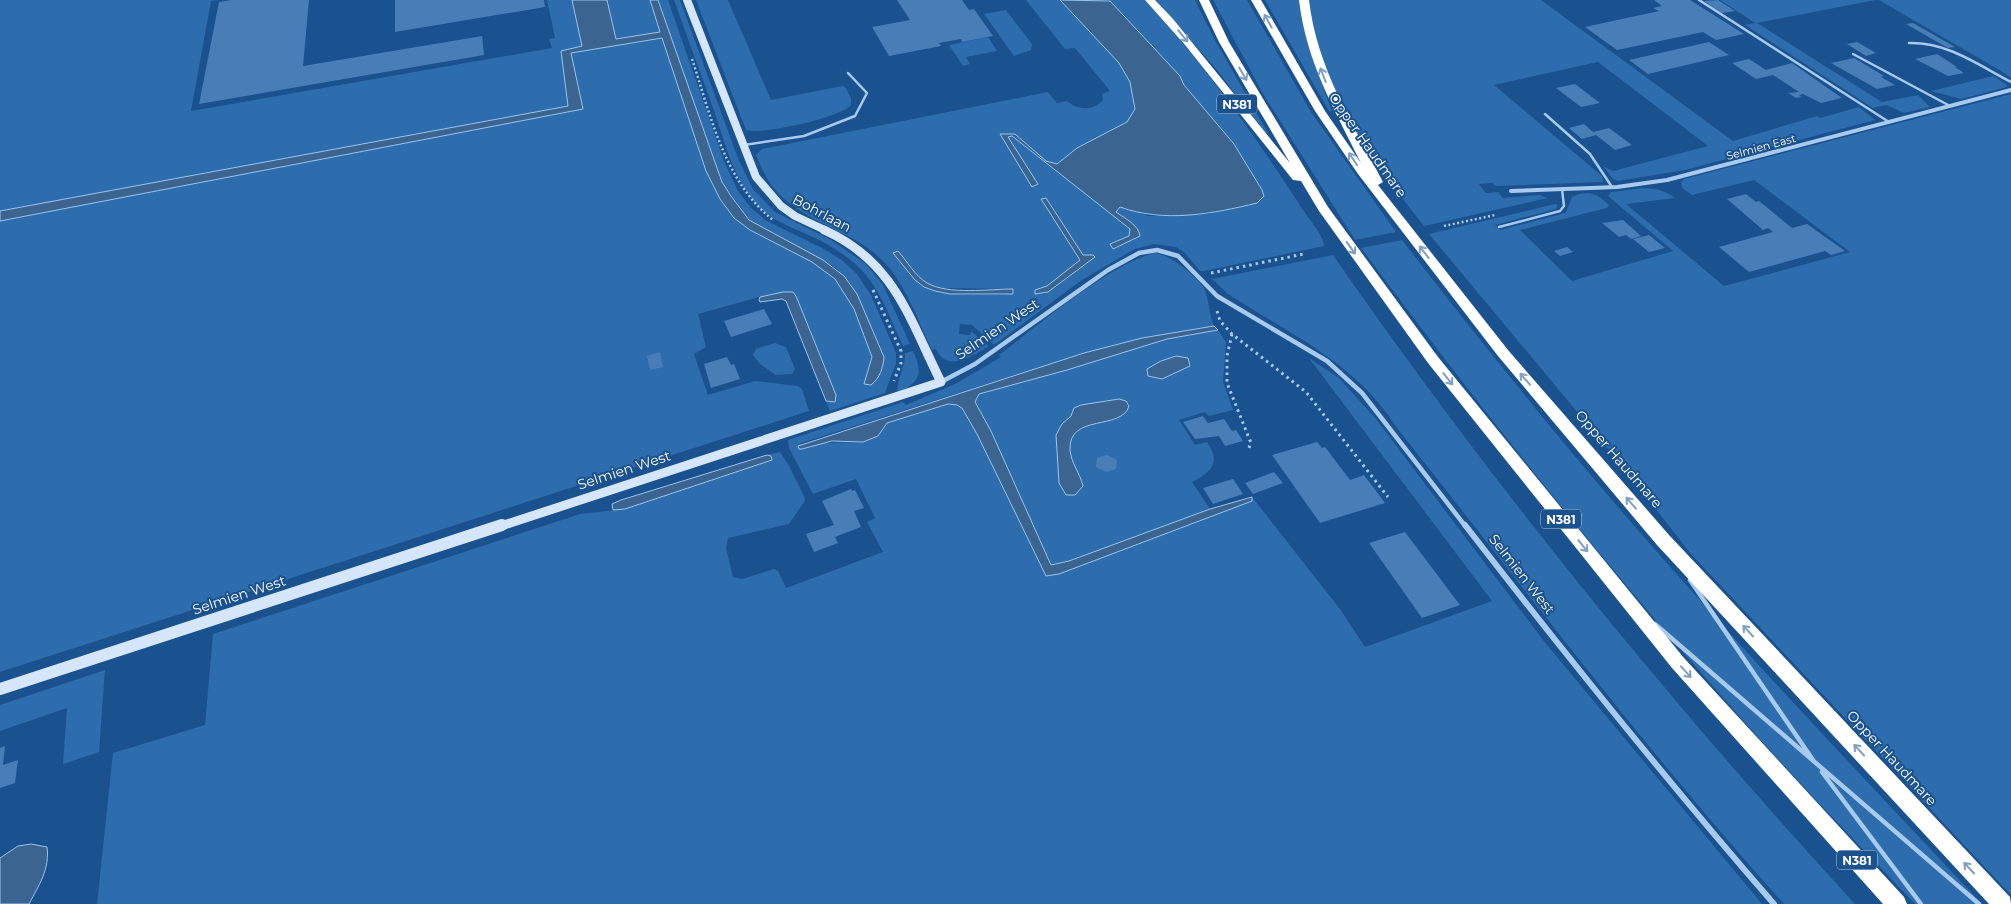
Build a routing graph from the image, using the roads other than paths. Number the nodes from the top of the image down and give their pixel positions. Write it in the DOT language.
graph roads {
  1 [pos="686,0"];
  2 [pos="1150,0"];
  3 [pos="1204,0"];
  4 [pos="1256,0"];
  5 [pos="1304,0"];
  6 [pos="1699,0"];
  7 [pos="1909,43"];
  8 [pos="1853,54"];
  9 [pos="848,73"];
  10 [pos="2011,82"];
  11 [pos="2011,90"];
  12 [pos="1950,106"];
  13 [pos="1545,114"];
  14 [pos="1888,122"];
  15 [pos="742,146"];
  16 [pos="1612,187"];
  17 [pos="1562,189"];
  18 [pos="1511,191"];
  19 [pos="1323,208"];
  20 [pos="1392,212"];
  21 [pos="1499,227"];
  22 [pos="941,382"];
  23 [pos="1663,540"];
  24 [pos="1626,598"];
  25 [pos="0,689"];
  26 [pos="1816,765"];
  27 [pos="1774,904"];
  28 [pos="1897,904"];
  29 [pos="1921,904"];
  30 [pos="1979,904"];
  31 [pos="2003,904"];
  1 -- 15 [label="main road, Bohrlaan"];
  2 -- 19 [label="highway, N381, one-way"];
  3 -- 19 [label="highway, N381, one-way"];
  20 -- 4 [label="highway, Opper Haudmare, one-way"];
  20 -- 5 [label="highway, one-way"];
  6 -- 14 [label="lane"];
  7 -- 10 [label="lane"];
  8 -- 12 [label="lane"];
  9 -- 15 [label="lane"];
  11 -- 12 [label="street, Selmien East"];
  12 -- 14 [label="street, Selmien East"];
  13 -- 16 [label="lane"];
  14 -- 16 [label="street, Selmien East"];
  15 -- 22 [label="main road, Bohrlaan"];
  16 -- 17 [label="street, Selmien East"];
  17 -- 18 [label="street, Selmien East"];
  17 -- 21 [label="lane"];
  19 -- 24 [label="highway, N381, one-way"];
  23 -- 20 [label="highway, Opper Haudmare, one-way"];
  22 -- 25 [label="main road, Selmien West"];
  22 -- 27 [label="street, Selmien West"];
  23 -- 26 [label="lane"];
  31 -- 23 [label="highway, Opper Haudmare, one-way"];
  24 -- 26 [label="lane"];
  24 -- 28 [label="highway, N381, one-way"];
  26 -- 29 [label="lane"];
  26 -- 30 [label="lane"];
}
